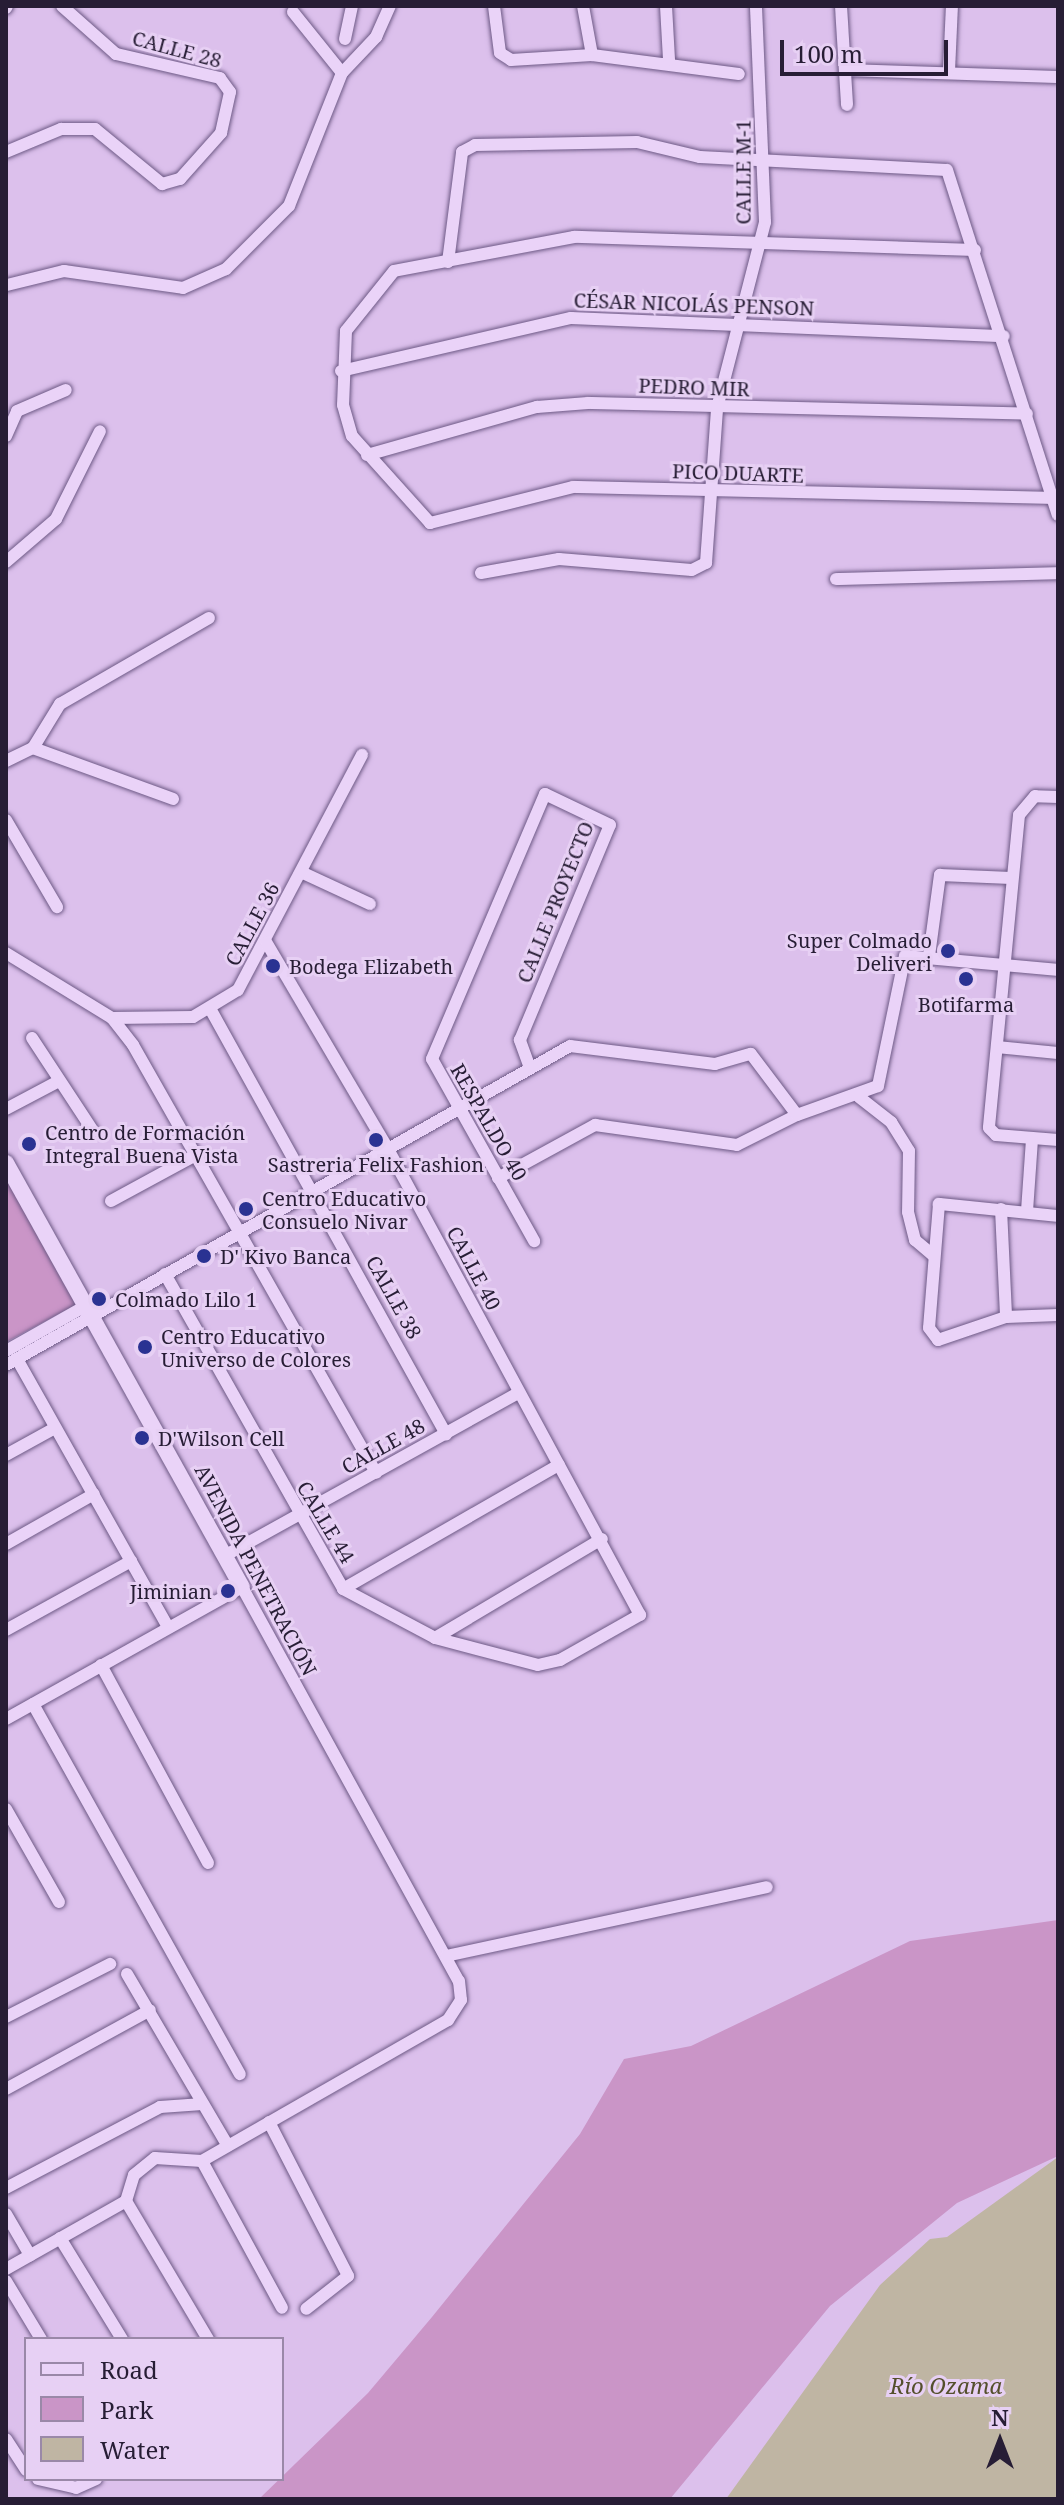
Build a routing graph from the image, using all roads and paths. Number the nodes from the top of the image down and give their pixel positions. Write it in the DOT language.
graph roads {
  1 [pos="62,6"];
  2 [pos="352,6"];
  3 [pos="390,6"];
  4 [pos="494,6"];
  5 [pos="583,6"];
  6 [pos="666,6"];
  7 [pos="756,6"];
  8 [pos="841,6"];
  9 [pos="952,6"];
  10 [pos="293,12"];
  11 [pos="345,39"];
  12 [pos="592,55"];
  13 [pos="669,60"];
  14 [pos="845,70"];
  15 [pos="949,71"];
  16 [pos="342,73"];
  17 [pos="739,74"];
  18 [pos="1058,77"];
  19 [pos="847,105"];
  20 [pos="6,152"];
  21 [pos="764,158"];
  22 [pos="762,243"];
  23 [pos="975,250"];
  24 [pos="448,262"];
  25 [pos="7,285"];
  26 [pos="737,325"];
  27 [pos="1004,336"];
  28 [pos="341,371"];
  29 [pos="66,390"];
  30 [pos="717,408"];
  31 [pos="1027,414"];
  32 [pos="100,431"];
  33 [pos="6,436"];
  34 [pos="367,455"];
  35 [pos="715,494"];
  36 [pos="1050,498"];
  37 [pos="1058,515"];
  38 [pos="6,562"];
  39 [pos="481,573"];
  40 [pos="1058,573"];
  41 [pos="836,579"];
  42 [pos="209,618"];
  43 [pos="33,748"];
  44 [pos="362,755"];
  45 [pos="6,761"];
  46 [pos="538,797"];
  47 [pos="1058,797"];
  48 [pos="173,799"];
  49 [pos="6,820"];
  50 [pos="301,872"];
  51 [pos="1011,878"];
  52 [pos="370,904"];
  53 [pos="57,907"];
  54 [pos="266,942"];
  55 [pos="6,953"];
  56 [pos="929,956"];
  57 [pos="1002,965"];
  58 [pos="1058,970"];
  59 [pos="212,1012"];
  60 [pos="112,1018"];
  61 [pos="32,1038"];
  62 [pos="997,1047"];
  63 [pos="1058,1053"];
  64 [pos="530,1068"];
  65 [pos="57,1082"];
  66 [pos="859,1097"];
  67 [pos="6,1109"];
  68 [pos="460,1111"];
  69 [pos="797,1115"];
  70 [pos="93,1131"];
  71 [pos="1032,1139"];
  72 [pos="1058,1140"];
  73 [pos="388,1149"];
  74 [pos="194,1156"];
  75 [pos="6,1163"];
  76 [pos="498,1178"];
  77 [pos="313,1191"];
  78 [pos="111,1201"];
  79 [pos="1001,1209"];
  80 [pos="1027,1211"];
  81 [pos="1058,1216"];
  82 [pos="236,1232"];
  83 [pos="534,1241"];
  84 [pos="933,1255"];
  85 [pos="165,1274"];
  86 [pos="92,1309"];
  87 [pos="1058,1315"];
  88 [pos="1006,1317"];
  89 [pos="10,1358"];
  90 [pos="518,1393"];
  91 [pos="55,1428"];
  92 [pos="446,1434"];
  93 [pos="6,1455"];
  94 [pos="559,1465"];
  95 [pos="376,1473"];
  96 [pos="94,1494"];
  97 [pos="298,1517"];
  98 [pos="602,1539"];
  99 [pos="6,1544"];
  100 [pos="226,1555"];
  101 [pos="131,1561"];
  102 [pos="242,1587"];
  103 [pos="343,1589"];
  104 [pos="640,1615"];
  105 [pos="168,1627"];
  106 [pos="6,1630"];
  107 [pos="435,1638"];
  108 [pos="101,1665"];
  109 [pos="33,1704"];
  110 [pos="6,1719"];
  111 [pos="6,1809"];
  112 [pos="208,1863"];
  113 [pos="767,1887"];
  114 [pos="59,1902"];
  115 [pos="446,1956"];
  116 [pos="110,1964"];
  117 [pos="127,1974"];
  118 [pos="150,2010"];
  119 [pos="6,2017"];
  120 [pos="240,2074"];
  121 [pos="6,2089"];
  122 [pos="199,2104"];
  123 [pos="269,2122"];
  124 [pos="228,2146"];
  125 [pos="202,2161"];
  126 [pos="6,2188"];
  127 [pos="126,2201"];
  128 [pos="6,2214"];
  129 [pos="60,2238"];
  130 [pos="30,2255"];
  131 [pos="6,2269"];
  132 [pos="6,2281"];
  133 [pos="282,2308"];
  134 [pos="306,2309"];
  135 [pos="40,2337"];
  136 [pos="121,2337"];
  137 [pos="207,2337"];
  138 [pos="6,2439"];
  139 [pos="24,2467"];
  140 [pos="46,2481"];
  141 [pos="92,2481"];
  1 -- 20 [label="street, CALLE 28"];
  2 -- 11 [label="street"];
  3 -- 16 [label="street"];
  4 -- 12 [label="street"];
  5 -- 12 [label="street"];
  6 -- 13 [label="street"];
  7 -- 21 [label="street, CALLE M-1"];
  8 -- 14 [label="street"];
  9 -- 15 [label="street"];
  10 -- 16 [label="street"];
  12 -- 13 [label="street"];
  13 -- 17 [label="street"];
  14 -- 15 [label="street"];
  14 -- 19 [label="street"];
  15 -- 18 [label="street"];
  16 -- 25 [label="street"];
  21 -- 22 [label="street, CALLE M-1"];
  21 -- 23 [label="street"];
  21 -- 24 [label="street"];
  22 -- 23 [label="street"];
  22 -- 24 [label="street"];
  22 -- 26 [label="street, CALLE M-1"];
  23 -- 27 [label="street"];
  24 -- 28 [label="street"];
  26 -- 27 [label="street, CÉSAR NICOLÁS PENSON"];
  26 -- 28 [label="street, CÉSAR NICOLÁS PENSON"];
  26 -- 30 [label="street, CALLE M-1"];
  27 -- 31 [label="street"];
  28 -- 34 [label="street"];
  29 -- 33 [label="street"];
  30 -- 31 [label="street, PEDRO MIR"];
  30 -- 34 [label="street, PEDRO MIR"];
  30 -- 35 [label="street, CALLE M-1"];
  31 -- 36 [label="street"];
  32 -- 38 [label="street"];
  34 -- 35 [label="street, PICO DUARTE"];
  35 -- 36 [label="street, PICO DUARTE"];
  35 -- 39 [label="street, CALLE M-1"];
  36 -- 37 [label="street"];
  40 -- 41 [label="street"];
  42 -- 43 [label="street"];
  43 -- 45 [label="street"];
  43 -- 48 [label="street"];
  44 -- 50 [label="street, CALLE 36"];
  46 -- 64 [label="street, CALLE PROYECTO"];
  46 -- 68 [label="street, RESPALDO 40"];
  47 -- 51 [label="street"];
  49 -- 53 [label="street"];
  50 -- 52 [label="street"];
  50 -- 54 [label="street, CALLE 36"];
  51 -- 56 [label="street"];
  51 -- 57 [label="street"];
  54 -- 59 [label="street, CALLE 36"];
  54 -- 73 [label="street, CALLE 40"];
  55 -- 60 [label="street"];
  56 -- 57 [label="street"];
  56 -- 66 [label="street"];
  57 -- 58 [label="street"];
  57 -- 62 [label="street"];
  59 -- 60 [label="street"];
  59 -- 77 [label="street, CALLE 38"];
  60 -- 74 [label="street"];
  61 -- 65 [label="street"];
  62 -- 63 [label="street"];
  62 -- 71 [label="street"];
  64 -- 68 [label="street"];
  64 -- 69 [label="street"];
  65 -- 67 [label="street"];
  65 -- 70 [label="street"];
  66 -- 69 [label="street"];
  66 -- 84 [label="street"];
  68 -- 73 [label="street"];
  68 -- 76 [label="street, RESPALDO 40"];
  69 -- 76 [label="street"];
  71 -- 72 [label="street"];
  71 -- 80 [label="street"];
  73 -- 77 [label="street"];
  73 -- 90 [label="street, CALLE 40"];
  74 -- 78 [label="street"];
  74 -- 82 [label="street"];
  75 -- 86 [label="street, AVENIDA PENETRACIÓN"];
  76 -- 83 [label="street, RESPALDO 40"];
  77 -- 82 [label="street"];
  77 -- 92 [label="street, CALLE 38"];
  79 -- 80 [label="street"];
  79 -- 84 [label="street"];
  79 -- 88 [label="street"];
  80 -- 81 [label="street"];
  82 -- 85 [label="street"];
  82 -- 95 [label="street"];
  84 -- 88 [label="street"];
  85 -- 86 [label="street"];
  85 -- 97 [label="street, CALLE 44"];
  86 -- 89 [label="street"];
  86 -- 100 [label="street, AVENIDA PENETRACIÓN"];
  87 -- 88 [label="street"];
  89 -- 91 [label="street"];
  90 -- 92 [label="street, CALLE 48"];
  90 -- 94 [label="street, CALLE 40"];
  91 -- 93 [label="street"];
  91 -- 96 [label="street"];
  92 -- 95 [label="street, CALLE 48"];
  94 -- 98 [label="street, CALLE 40"];
  94 -- 103 [label="street"];
  95 -- 97 [label="street, CALLE 48"];
  96 -- 99 [label="street"];
  96 -- 101 [label="street"];
  97 -- 100 [label="street, CALLE 48"];
  97 -- 103 [label="street, CALLE 44"];
  98 -- 104 [label="street, CALLE 40"];
  98 -- 107 [label="street"];
  100 -- 102 [label="street, AVENIDA PENETRACIÓN"];
  101 -- 105 [label="street"];
  101 -- 106 [label="street"];
  102 -- 105 [label="street"];
  102 -- 115 [label="street, AVENIDA PENETRACIÓN"];
  103 -- 107 [label="street, CALLE 44"];
  104 -- 107 [label="street, CALLE 44"];
  105 -- 108 [label="street"];
  108 -- 109 [label="street"];
  108 -- 112 [label="street"];
  109 -- 110 [label="street"];
  109 -- 120 [label="street"];
  111 -- 114 [label="street"];
  113 -- 115 [label="street"];
  115 -- 123 [label="street, AVENIDA PENETRACIÓN"];
  116 -- 119 [label="street"];
  117 -- 118 [label="street"];
  118 -- 121 [label="street"];
  118 -- 122 [label="street"];
  122 -- 124 [label="street"];
  122 -- 126 [label="street"];
  123 -- 124 [label="street"];
  123 -- 134 [label="street"];
  124 -- 125 [label="street"];
  125 -- 127 [label="street"];
  125 -- 133 [label="street"];
  127 -- 129 [label="street"];
  127 -- 137 [label="street"];
  128 -- 130 [label="street"];
  129 -- 130 [label="street"];
  129 -- 136 [label="street"];
  130 -- 131 [label="street"];
  132 -- 135 [label="street"];
  138 -- 139 [label="street"];
  140 -- 141 [label="street"];
}
